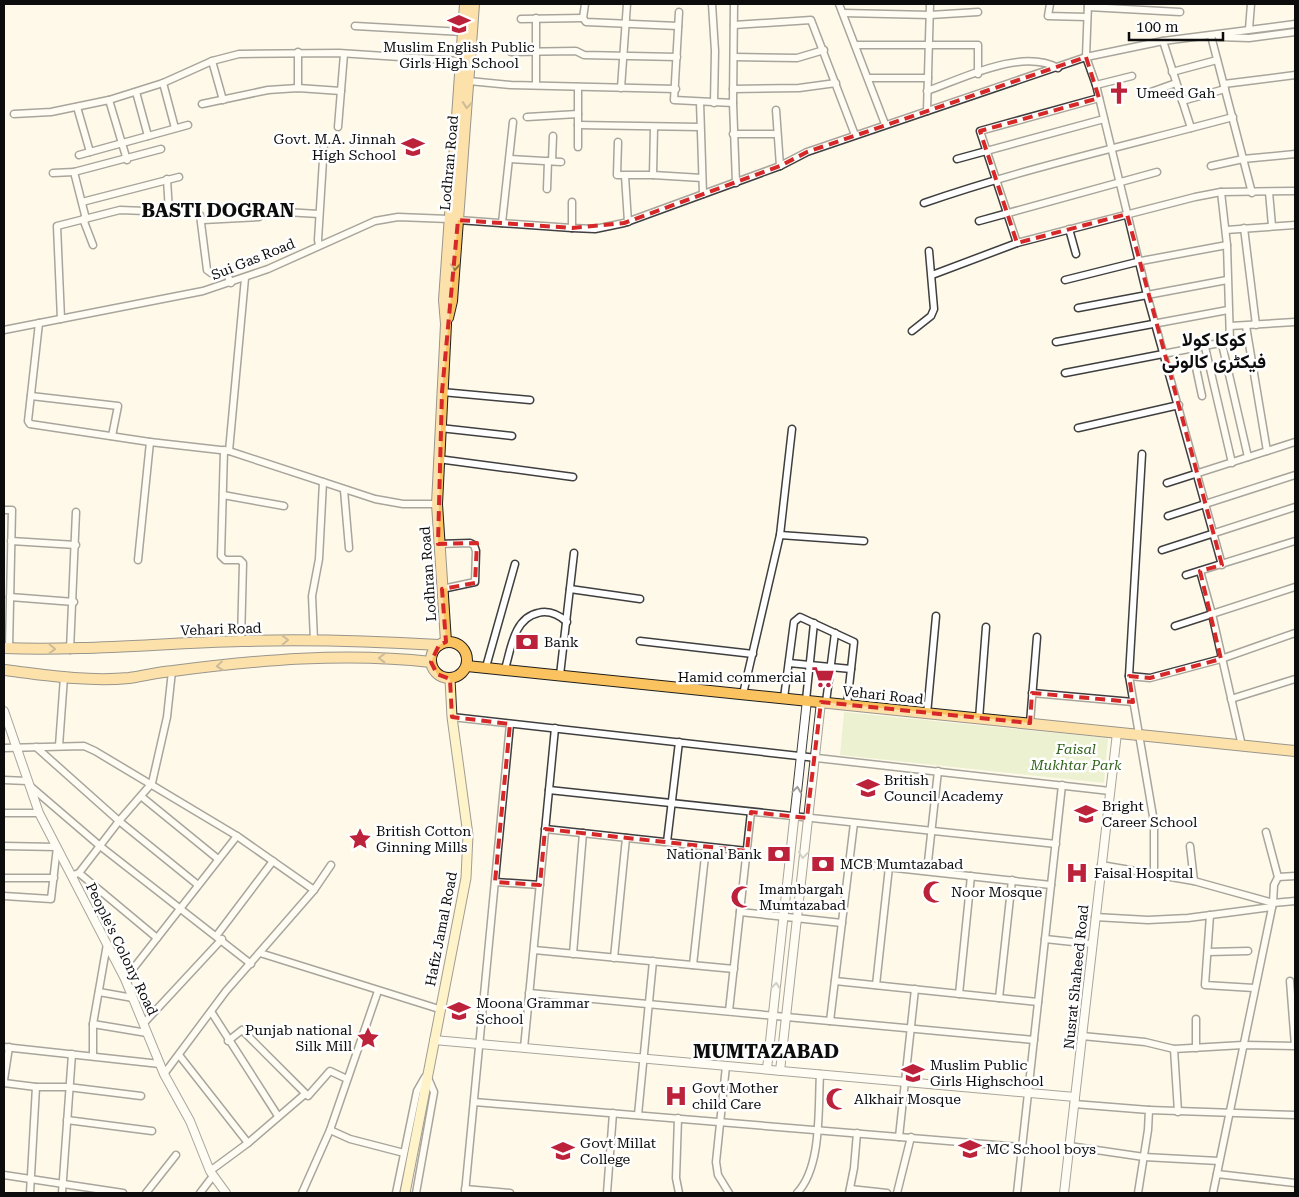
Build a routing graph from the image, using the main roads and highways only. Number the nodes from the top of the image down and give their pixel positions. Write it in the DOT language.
graph roads {
  1 [pos="465,4"];
  2 [pos="474,4"];
  3 [pos="453,219"];
  4 [pos="442,644"];
  5 [pos="6,648"];
  6 [pos="431,662"];
  7 [pos="467,666"];
  8 [pos="4,670"];
  9 [pos="450,679"];
  10 [pos="1295,752"];
  11 [pos="405,1193"];
  1 -- 3 [label="main road, Lodhran Road"];
  2 -- 3 [label="main road, Lodhran Road, one-way"];
  3 -- 4 [label="main road, Lodhran Road"];
  5 -- 4 [label="main road, Vehari Road, one-way"];
  4 -- 6 [label="main road"];
  4 -- 7 [label="main road"];
  6 -- 8 [label="main road, one-way"];
  6 -- 9 [label="main road"];
  7 -- 9 [label="main road"];
  7 -- 10 [label="main road, Vehari Road"];
  9 -- 11 [label="main road, Hafiz Jamal Road"];
}
